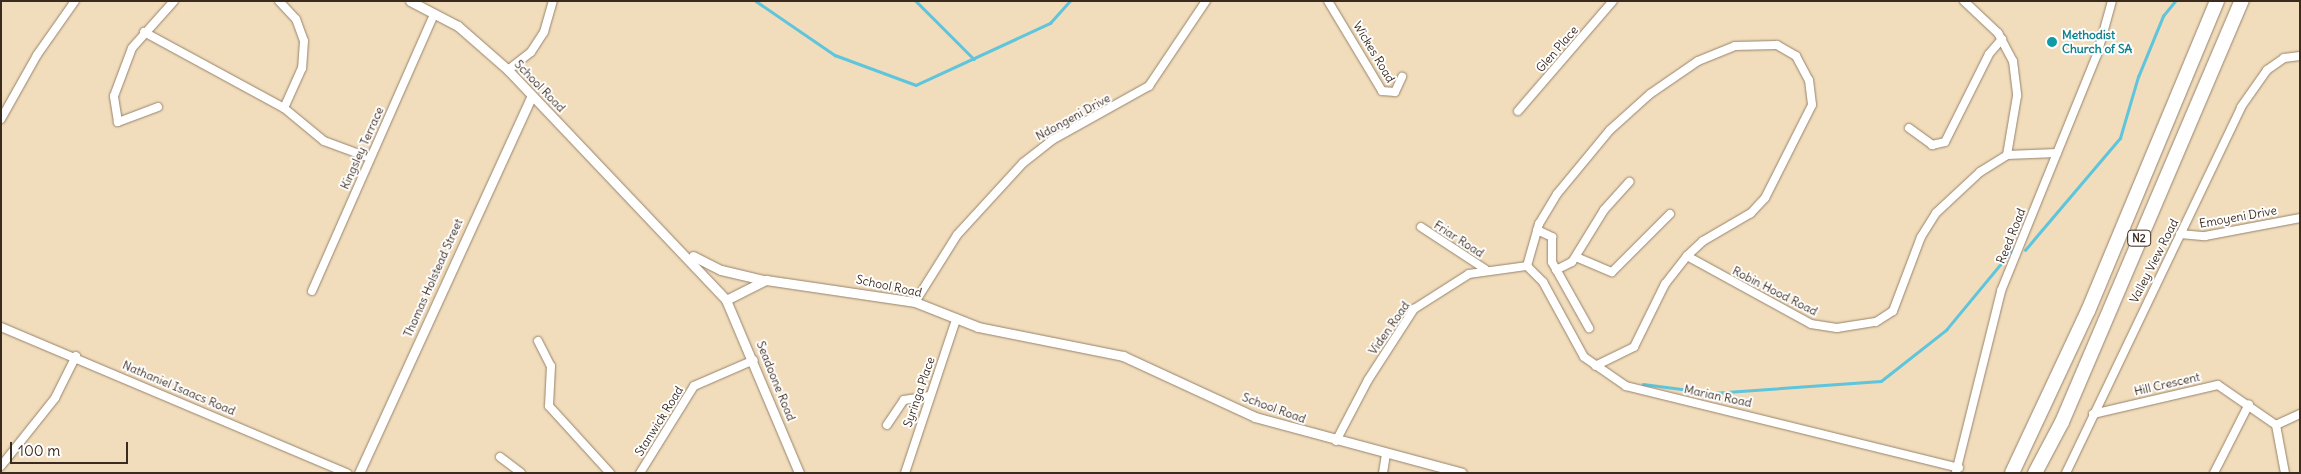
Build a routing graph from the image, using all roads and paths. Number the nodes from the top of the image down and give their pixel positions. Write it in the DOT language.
graph roads {
  1 [pos="75,1"];
  2 [pos="174,1"];
  3 [pos="279,1"];
  4 [pos="410,1"];
  5 [pos="553,1"];
  6 [pos="1206,1"];
  7 [pos="1328,1"];
  8 [pos="1613,1"];
  9 [pos="1964,1"];
  10 [pos="2112,1"];
  11 [pos="2217,1"];
  12 [pos="2242,1"];
  13 [pos="434,14"];
  14 [pos="144,32"];
  15 [pos="2002,39"];
  16 [pos="2300,56"];
  17 [pos="508,70"];
  18 [pos="1402,77"];
  19 [pos="532,96"];
  20 [pos="158,107"];
  21 [pos="284,108"];
  22 [pos="1518,111"];
  23 [pos="1,119"];
  24 [pos="1910,128"];
  25 [pos="2057,154"];
  26 [pos="2007,155"];
  27 [pos="370,158"];
  28 [pos="1629,182"];
  29 [pos="1670,214"];
  30 [pos="2300,218"];
  31 [pos="1420,227"];
  32 [pos="1537,230"];
  33 [pos="2180,234"];
  34 [pos="686,253"];
  35 [pos="1687,256"];
  36 [pos="1576,257"];
  37 [pos="1527,266"];
  38 [pos="1486,270"];
  39 [pos="1556,270"];
  40 [pos="766,280"];
  41 [pos="312,291"];
  42 [pos="726,300"];
  43 [pos="914,302"];
  44 [pos="956,320"];
  45 [pos="1,327"];
  46 [pos="1589,328"];
  47 [pos="538,341"];
  48 [pos="76,356"];
  49 [pos="754,360"];
  50 [pos="1595,366"];
  51 [pos="930,396"];
  52 [pos="2249,404"];
  53 [pos="2093,414"];
  54 [pos="2300,414"];
  55 [pos="887,425"];
  56 [pos="2276,425"];
  57 [pos="1336,441"];
  58 [pos="1386,454"];
  59 [pos="500,458"];
  60 [pos="1,466"];
  61 [pos="1957,470"];
  62 [pos="347,473"];
  63 [pos="359,473"];
  64 [pos="521,473"];
  65 [pos="610,473"];
  66 [pos="640,473"];
  67 [pos="799,473"];
  68 [pos="905,473"];
  69 [pos="1382,473"];
  70 [pos="1462,473"];
  71 [pos="2012,473"];
  72 [pos="2035,473"];
  73 [pos="2066,473"];
  74 [pos="2214,473"];
  75 [pos="2285,473"];
  1 -- 23 [label="street"];
  2 -- 14 [label="street"];
  3 -- 21 [label="street"];
  4 -- 13 [label="street, School Road"];
  5 -- 17 [label="street"];
  6 -- 43 [label="street, Ndongeni Drive"];
  7 -- 18 [label="street, Wickes Road"];
  8 -- 22 [label="street, Glen Place"];
  9 -- 15 [label="street"];
  10 -- 25 [label="street, Reed Road"];
  11 -- 71 [label="highway, N2"];
  12 -- 72 [label="highway, N2"];
  13 -- 17 [label="street, School Road"];
  13 -- 27 [label="street, Kingsley Terrace"];
  14 -- 20 [label="street"];
  14 -- 21 [label="street"];
  15 -- 24 [label="street"];
  15 -- 26 [label="street"];
  16 -- 33 [label="street, Valley View Road"];
  17 -- 19 [label="street, School Road"];
  19 -- 34 [label="street, School Road"];
  19 -- 63 [label="street, Thomas Holstead Street"];
  21 -- 27 [label="street"];
  25 -- 26 [label="street"];
  25 -- 61 [label="street, Reed Road"];
  26 -- 35 [label="street, Robin Hood Road"];
  27 -- 41 [label="street, Kingsley Terrace"];
  28 -- 36 [label="street"];
  29 -- 36 [label="street"];
  30 -- 33 [label="street, Emoyeni Drive"];
  31 -- 38 [label="street, Friar Road"];
  32 -- 35 [label="street"];
  32 -- 37 [label="street"];
  32 -- 39 [label="street"];
  33 -- 53 [label="street, Valley View Road"];
  34 -- 40 [label="street, School Road"];
  34 -- 42 [label="street, School Road"];
  35 -- 50 [label="street"];
  36 -- 39 [label="street"];
  37 -- 38 [label="street, Viden Road"];
  37 -- 50 [label="street, Marian Road"];
  38 -- 57 [label="street, Viden Road"];
  39 -- 46 [label="street"];
  40 -- 42 [label="street"];
  40 -- 43 [label="street, School Road"];
  42 -- 49 [label="street, Seadoone Road"];
  43 -- 44 [label="street, School Road"];
  44 -- 51 [label="street, Syringa Place"];
  44 -- 57 [label="street, School Road"];
  45 -- 48 [label="street, Nathaniel Isaacs Road"];
  47 -- 65 [label="street"];
  48 -- 60 [label="street"];
  48 -- 62 [label="street, Nathaniel Isaacs Road"];
  49 -- 66 [label="street, Stanwick Road"];
  49 -- 67 [label="street, Seadoone Road"];
  50 -- 61 [label="street, Marian Road"];
  51 -- 55 [label="street"];
  51 -- 68 [label="street, Syringa Place"];
  52 -- 53 [label="street, Hill Crescent"];
  52 -- 56 [label="street, Hill Crescent"];
  52 -- 74 [label="street"];
  53 -- 73 [label="street, Valley View Road"];
  54 -- 56 [label="street"];
  56 -- 75 [label="street"];
  57 -- 58 [label="street, School Road"];
  58 -- 69 [label="street"];
  58 -- 70 [label="street, School Road"];
  59 -- 64 [label="street"];
}
